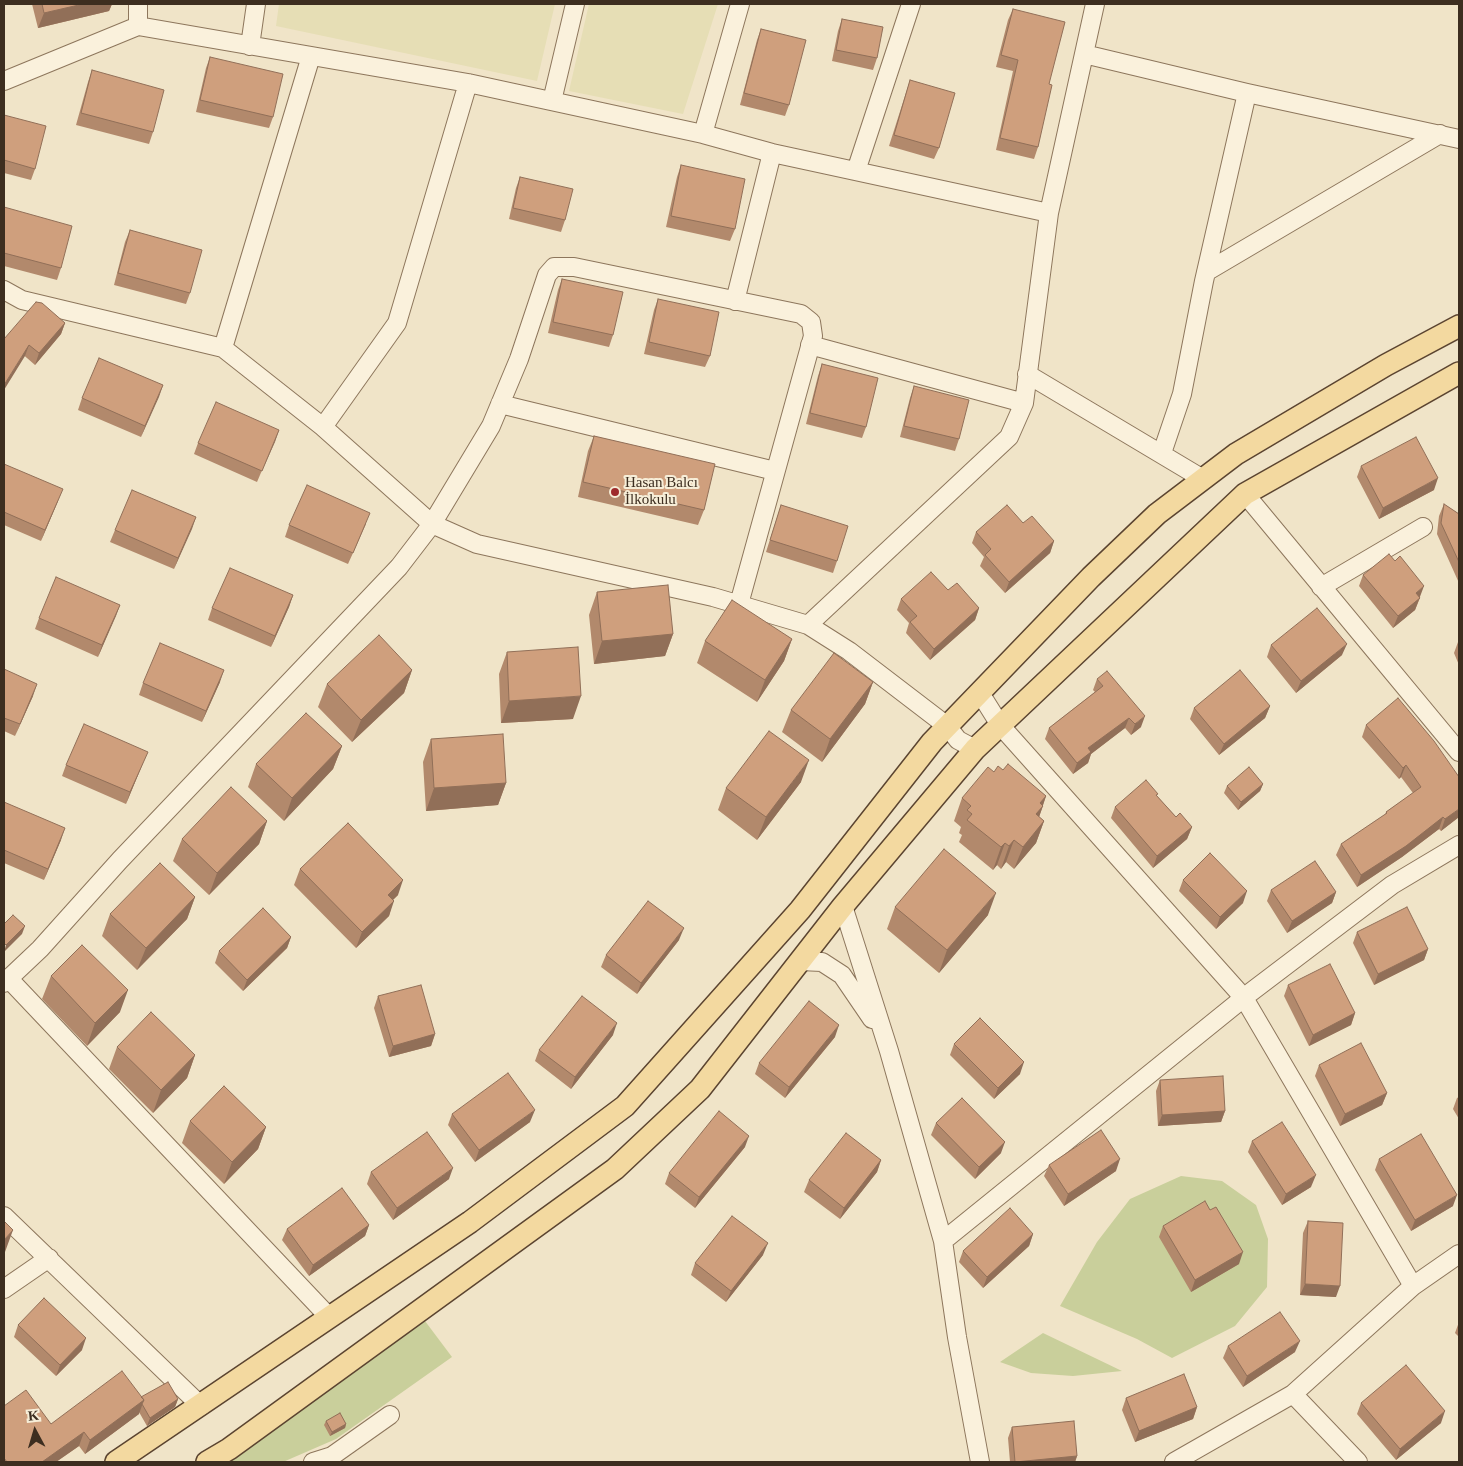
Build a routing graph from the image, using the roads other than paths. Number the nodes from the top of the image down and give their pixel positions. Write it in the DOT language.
graph roads {
  1 [pos="138,4"];
  2 [pos="256,4"];
  3 [pos="575,4"];
  4 [pos="740,4"];
  5 [pos="911,4"];
  6 [pos="1095,4"];
  7 [pos="138,26"];
  8 [pos="250,46"];
  9 [pos="1084,54"];
  10 [pos="311,56"];
  11 [pos="4,82"];
  12 [pos="468,83"];
  13 [pos="1247,93"];
  14 [pos="552,101"];
  15 [pos="703,134"];
  16 [pos="1440,134"];
  17 [pos="1459,139"];
  18 [pos="772,153"];
  19 [pos="856,171"];
  20 [pos="1049,213"];
  21 [pos="1206,272"];
  22 [pos="4,290"];
  23 [pos="735,301"];
  24 [pos="1459,326"];
  25 [pos="810,345"];
  26 [pos="223,348"];
  27 [pos="1459,373"];
  28 [pos="1027,374"];
  29 [pos="500,404"];
  30 [pos="1024,404"];
  31 [pos="322,427"];
  32 [pos="1162,453"];
  33 [pos="776,471"];
  34 [pos="1203,479"];
  35 [pos="1245,494"];
  36 [pos="432,524"];
  37 [pos="1423,527"];
  38 [pos="1321,586"];
  39 [pos="739,604"];
  40 [pos="808,625"];
  41 [pos="976,696"];
  42 [pos="1000,725"];
  43 [pos="947,726"];
  44 [pos="975,749"];
  45 [pos="1459,752"];
  46 [pos="1459,845"];
  47 [pos="843,906"];
  48 [pos="800,961"];
  49 [pos="6,981"];
  50 [pos="1244,998"];
  51 [pos="889,1051"];
  52 [pos="4,1216"];
  53 [pos="943,1240"];
  54 [pos="1459,1254"];
  55 [pos="48,1258"];
  56 [pos="1414,1286"];
  57 [pos="4,1289"];
  58 [pos="330,1318"];
  59 [pos="1293,1394"];
  60 [pos="201,1406"];
  61 [pos="390,1415"];
  62 [pos="334,1459"];
  63 [pos="116,1462"];
  64 [pos="207,1462"];
  65 [pos="313,1462"];
  66 [pos="980,1462"];
  67 [pos="1174,1462"];
  68 [pos="1358,1462"];
  1 -- 7 [label="street"];
  2 -- 8 [label="street"];
  3 -- 14 [label="street"];
  4 -- 15 [label="street"];
  5 -- 19 [label="street"];
  6 -- 9 [label="street"];
  7 -- 8 [label="street"];
  7 -- 11 [label="street"];
  8 -- 10 [label="street"];
  9 -- 13 [label="street"];
  9 -- 20 [label="street"];
  10 -- 12 [label="street"];
  10 -- 26 [label="street"];
  12 -- 14 [label="street"];
  12 -- 31 [label="street"];
  13 -- 16 [label="street"];
  13 -- 21 [label="street"];
  14 -- 15 [label="street"];
  15 -- 18 [label="street"];
  16 -- 17 [label="street"];
  16 -- 21 [label="street"];
  18 -- 19 [label="street"];
  18 -- 23 [label="street"];
  19 -- 20 [label="street"];
  20 -- 28 [label="street"];
  21 -- 32 [label="street"];
  22 -- 26 [label="street"];
  23 -- 25 [label="street"];
  23 -- 29 [label="street"];
  24 -- 34 [label="main road"];
  25 -- 30 [label="street"];
  25 -- 33 [label="street"];
  26 -- 31 [label="street"];
  27 -- 35 [label="main road"];
  28 -- 30 [label="street"];
  28 -- 32 [label="street"];
  29 -- 33 [label="street"];
  29 -- 36 [label="street"];
  30 -- 40 [label="street"];
  31 -- 36 [label="street"];
  32 -- 34 [label="street"];
  33 -- 39 [label="street"];
  34 -- 41 [label="main road"];
  35 -- 38 [label="street"];
  35 -- 42 [label="main road"];
  36 -- 39 [label="street"];
  36 -- 49 [label="street"];
  37 -- 38 [label="street"];
  38 -- 45 [label="street"];
  39 -- 40 [label="street"];
  40 -- 43 [label="street"];
  41 -- 42 [label="street"];
  41 -- 43 [label="main road"];
  42 -- 44 [label="main road"];
  42 -- 50 [label="street"];
  43 -- 44 [label="street"];
  43 -- 58 [label="main road"];
  44 -- 47 [label="main road"];
  46 -- 50 [label="street"];
  47 -- 48 [label="main road"];
  47 -- 51 [label="street"];
  48 -- 51 [label="street"];
  48 -- 64 [label="main road"];
  49 -- 58 [label="street"];
  50 -- 53 [label="street"];
  50 -- 56 [label="street"];
  51 -- 53 [label="street"];
  52 -- 55 [label="street"];
  53 -- 66 [label="street"];
  54 -- 56 [label="street"];
  55 -- 57 [label="street"];
  55 -- 60 [label="street"];
  56 -- 59 [label="street"];
  58 -- 60 [label="main road"];
  59 -- 67 [label="street"];
  59 -- 68 [label="street"];
  60 -- 63 [label="main road"];
  61 -- 62 [label="street"];
  62 -- 65 [label="street"];
}
